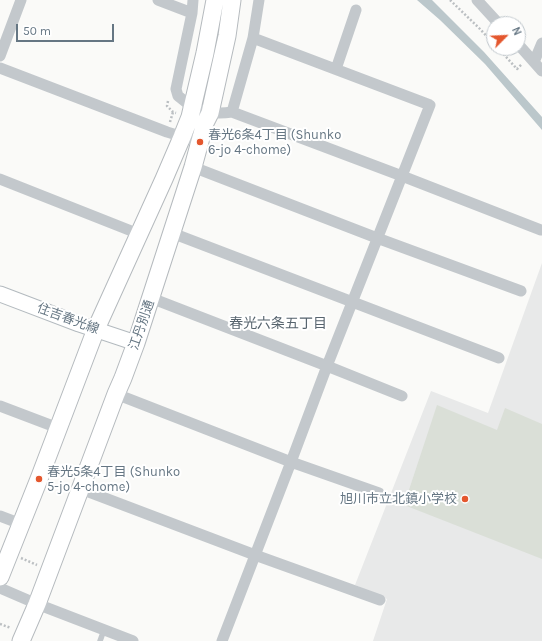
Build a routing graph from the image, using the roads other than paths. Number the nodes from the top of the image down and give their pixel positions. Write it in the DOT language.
graph roads {
  1 [pos="22,0"];
  2 [pos="158,0"];
  3 [pos="193,0"];
  4 [pos="215,0"];
  5 [pos="232,0"];
  6 [pos="259,0"];
  7 [pos="477,0"];
  8 [pos="356,10"];
  9 [pos="192,13"];
  10 [pos="492,16"];
  11 [pos="253,38"];
  12 [pos="542,43"];
  13 [pos="526,53"];
  14 [pos="0,56"];
  15 [pos="532,60"];
  16 [pos="0,68"];
  17 [pos="336,69"];
  18 [pos="542,71"];
  19 [pos="193,107"];
  20 [pos="232,112"];
  21 [pos="210,113"];
  22 [pos="174,135"];
  23 [pos="200,142"];
  24 [pos="193,167"];
  25 [pos="402,176"];
  26 [pos="0,179"];
  27 [pos="541,230"];
  28 [pos="172,233"];
  29 [pos="139,234"];
  30 [pos="377,238"];
  31 [pos="521,291"];
  32 [pos="0,294"];
  33 [pos="151,298"];
  34 [pos="352,302"];
  35 [pos="96,329"];
  36 [pos="136,343"];
  37 [pos="499,358"];
  38 [pos="327,366"];
  39 [pos="116,394"];
  40 [pos="402,396"];
  41 [pos="0,406"];
  42 [pos="58,428"];
  43 [pos="292,462"];
  44 [pos="80,490"];
  45 [pos="379,493"];
  46 [pos="0,516"];
  47 [pos="21,524"];
  48 [pos="254,555"];
  49 [pos="0,577"];
  50 [pos="0,588"];
  51 [pos="380,600"];
  52 [pos="37,604"];
  53 [pos="104,630"];
  54 [pos="21,641"];
  55 [pos="100,641"];
  56 [pos="133,641"];
  57 [pos="222,641"];
  1 -- 14 [label="street"];
  2 -- 9 [label="street"];
  3 -- 9 [label="street"];
  4 -- 19 [label="main road"];
  5 -- 21 [label="main road, 江丹別通"];
  6 -- 11 [label="street"];
  7 -- 10 [label="street"];
  8 -- 17 [label="street"];
  9 -- 19 [label="street"];
  11 -- 17 [label="street"];
  11 -- 20 [label="street"];
  12 -- 15 [label="street"];
  13 -- 15 [label="street"];
  15 -- 18 [label="street"];
  16 -- 22 [label="street"];
  17 -- 25 [label="street"];
  19 -- 21 [label="street"];
  19 -- 22 [label="main road"];
  20 -- 21 [label="street"];
  20 -- 25 [label="street"];
  21 -- 23 [label="main road, 江丹別通"];
  22 -- 23 [label="street"];
  22 -- 29 [label="main road"];
  23 -- 24 [label="main road, 江丹別通"];
  24 -- 28 [label="main road, 江丹別通"];
  24 -- 30 [label="street"];
  25 -- 27 [label="street"];
  25 -- 30 [label="street"];
  26 -- 29 [label="street"];
  28 -- 33 [label="main road, 江丹別通"];
  28 -- 34 [label="street"];
  29 -- 35 [label="main road"];
  30 -- 31 [label="street"];
  30 -- 34 [label="street"];
  32 -- 35 [label="street, 住吉春光線"];
  33 -- 36 [label="main road, 江丹別通"];
  33 -- 38 [label="street"];
  34 -- 37 [label="street"];
  34 -- 38 [label="street"];
  35 -- 36 [label="street, 住吉春光線"];
  35 -- 42 [label="main road"];
  36 -- 39 [label="main road, 江丹別通"];
  38 -- 40 [label="street"];
  38 -- 43 [label="street"];
  39 -- 43 [label="street"];
  39 -- 44 [label="main road, 江丹別通"];
  41 -- 42 [label="street"];
  42 -- 47 [label="main road"];
  43 -- 45 [label="street"];
  43 -- 48 [label="street"];
  44 -- 48 [label="street"];
  44 -- 52 [label="main road, 江丹別通"];
  46 -- 47 [label="street"];
  47 -- 49 [label="main road"];
  48 -- 51 [label="street"];
  48 -- 57 [label="street"];
  50 -- 52 [label="street"];
  52 -- 53 [label="street"];
  52 -- 54 [label="main road, 江丹別通"];
  53 -- 55 [label="lane"];
  53 -- 56 [label="street"];
}
